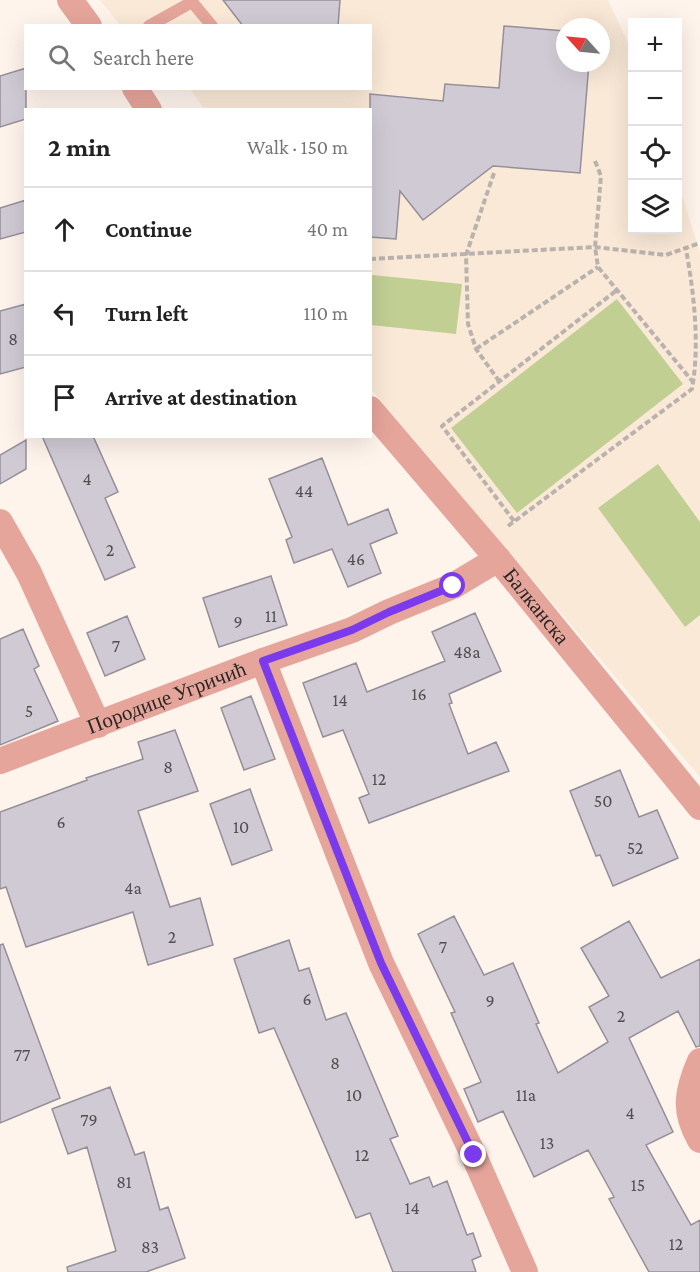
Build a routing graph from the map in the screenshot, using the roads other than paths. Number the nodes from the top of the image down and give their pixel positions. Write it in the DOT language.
graph roads {
  1 [pos="69,0"];
  2 [pos="87,24"];
  3 [pos="153,24"];
  4 [pos="210,24"];
  5 [pos="136,90"];
  6 [pos="148,108"];
  7 [pos="372,411"];
  8 [pos="0,522"];
  9 [pos="491,551"];
  10 [pos="263,661"];
  11 [pos="98,725"];
  12 [pos="0,761"];
  13 [pos="700,807"];
  14 [pos="700,1061"];
  15 [pos="700,1140"];
  16 [pos="525,1272"];
  1 -- 2 [label="street"];
  3 -- 4 [label="lane"];
  5 -- 6 [label="street"];
  7 -- 9 [label="street, Балканска"];
  8 -- 11 [label="street"];
  9 -- 10 [label="street, Породице Угричић"];
  9 -- 13 [label="street, Балканска"];
  10 -- 11 [label="street, Породице Угричић"];
  10 -- 16 [label="street"];
  11 -- 12 [label="street, Породице Угричић"];
  14 -- 15 [label="street"];
}
